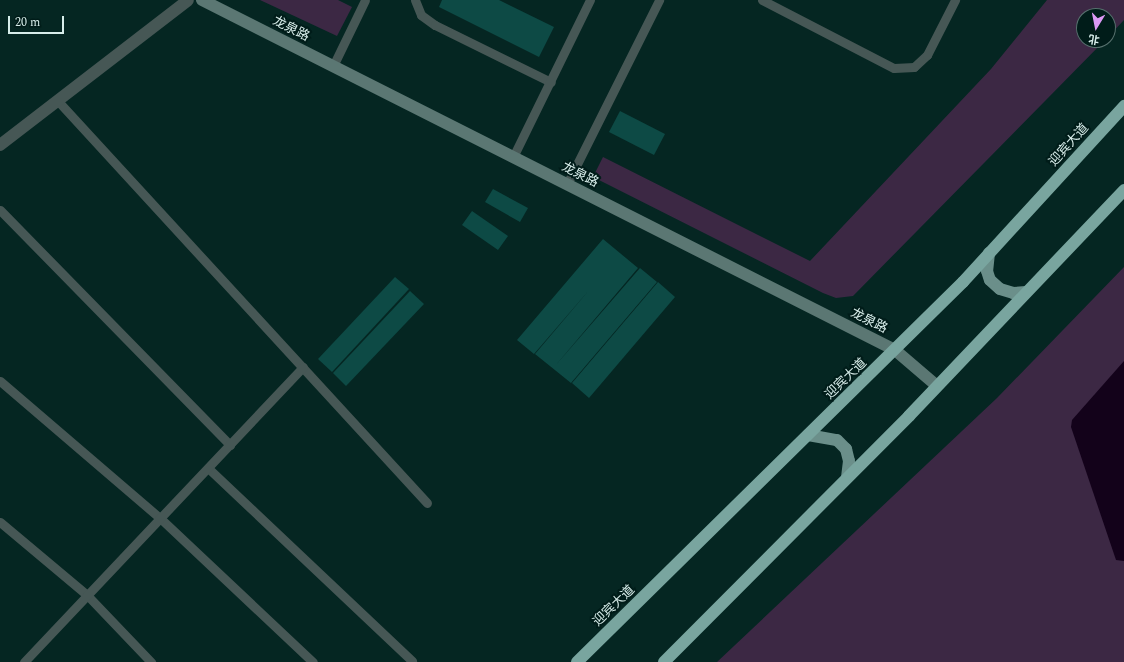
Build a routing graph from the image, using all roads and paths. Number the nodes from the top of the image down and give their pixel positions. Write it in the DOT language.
graph roads {
  1 [pos="188,0"];
  2 [pos="202,0"];
  3 [pos="366,0"];
  4 [pos="415,0"];
  5 [pos="590,0"];
  6 [pos="659,0"];
  7 [pos="762,0"];
  8 [pos="955,0"];
  9 [pos="333,66"];
  10 [pos="551,82"];
  11 [pos="57,100"];
  12 [pos="1124,106"];
  13 [pos="0,145"];
  14 [pos="513,157"];
  15 [pos="567,184"];
  16 [pos="1124,190"];
  17 [pos="0,210"];
  18 [pos="989,253"];
  19 [pos="1026,292"];
  20 [pos="895,350"];
  21 [pos="303,367"];
  22 [pos="0,381"];
  23 [pos="937,386"];
  24 [pos="808,435"];
  25 [pos="230,445"];
  26 [pos="208,468"];
  27 [pos="847,478"];
  28 [pos="427,503"];
  29 [pos="160,518"];
  30 [pos="0,522"];
  31 [pos="87,595"];
  32 [pos="412,661"];
  33 [pos="24,662"];
  34 [pos="151,662"];
  35 [pos="313,662"];
  36 [pos="577,662"];
  37 [pos="664,662"];
  1 -- 11 [label="street"];
  2 -- 9 [label="street, 龙泉路"];
  3 -- 9 [label="lane"];
  4 -- 10 [label="lane"];
  5 -- 10 [label="lane"];
  6 -- 15 [label="lane"];
  7 -- 8 [label="lane"];
  9 -- 14 [label="street, 龙泉路"];
  10 -- 14 [label="lane"];
  11 -- 13 [label="street"];
  11 -- 21 [label="lane"];
  12 -- 18 [label="highway, 迎宾大道"];
  14 -- 15 [label="street, 龙泉路"];
  15 -- 20 [label="street, 龙泉路"];
  16 -- 19 [label="highway"];
  17 -- 25 [label="lane"];
  18 -- 19 [label="main road"];
  18 -- 20 [label="highway, 迎宾大道"];
  19 -- 23 [label="highway"];
  20 -- 23 [label="street, 龙泉路"];
  20 -- 24 [label="highway, 迎宾大道"];
  21 -- 25 [label="lane"];
  21 -- 28 [label="lane"];
  22 -- 29 [label="lane"];
  23 -- 27 [label="highway"];
  24 -- 27 [label="main road"];
  24 -- 36 [label="highway, 迎宾大道"];
  25 -- 26 [label="lane"];
  26 -- 29 [label="lane"];
  26 -- 32 [label="lane"];
  27 -- 37 [label="highway"];
  29 -- 31 [label="lane"];
  29 -- 35 [label="lane"];
  30 -- 31 [label="lane"];
  31 -- 33 [label="lane"];
  31 -- 34 [label="lane"];
}
